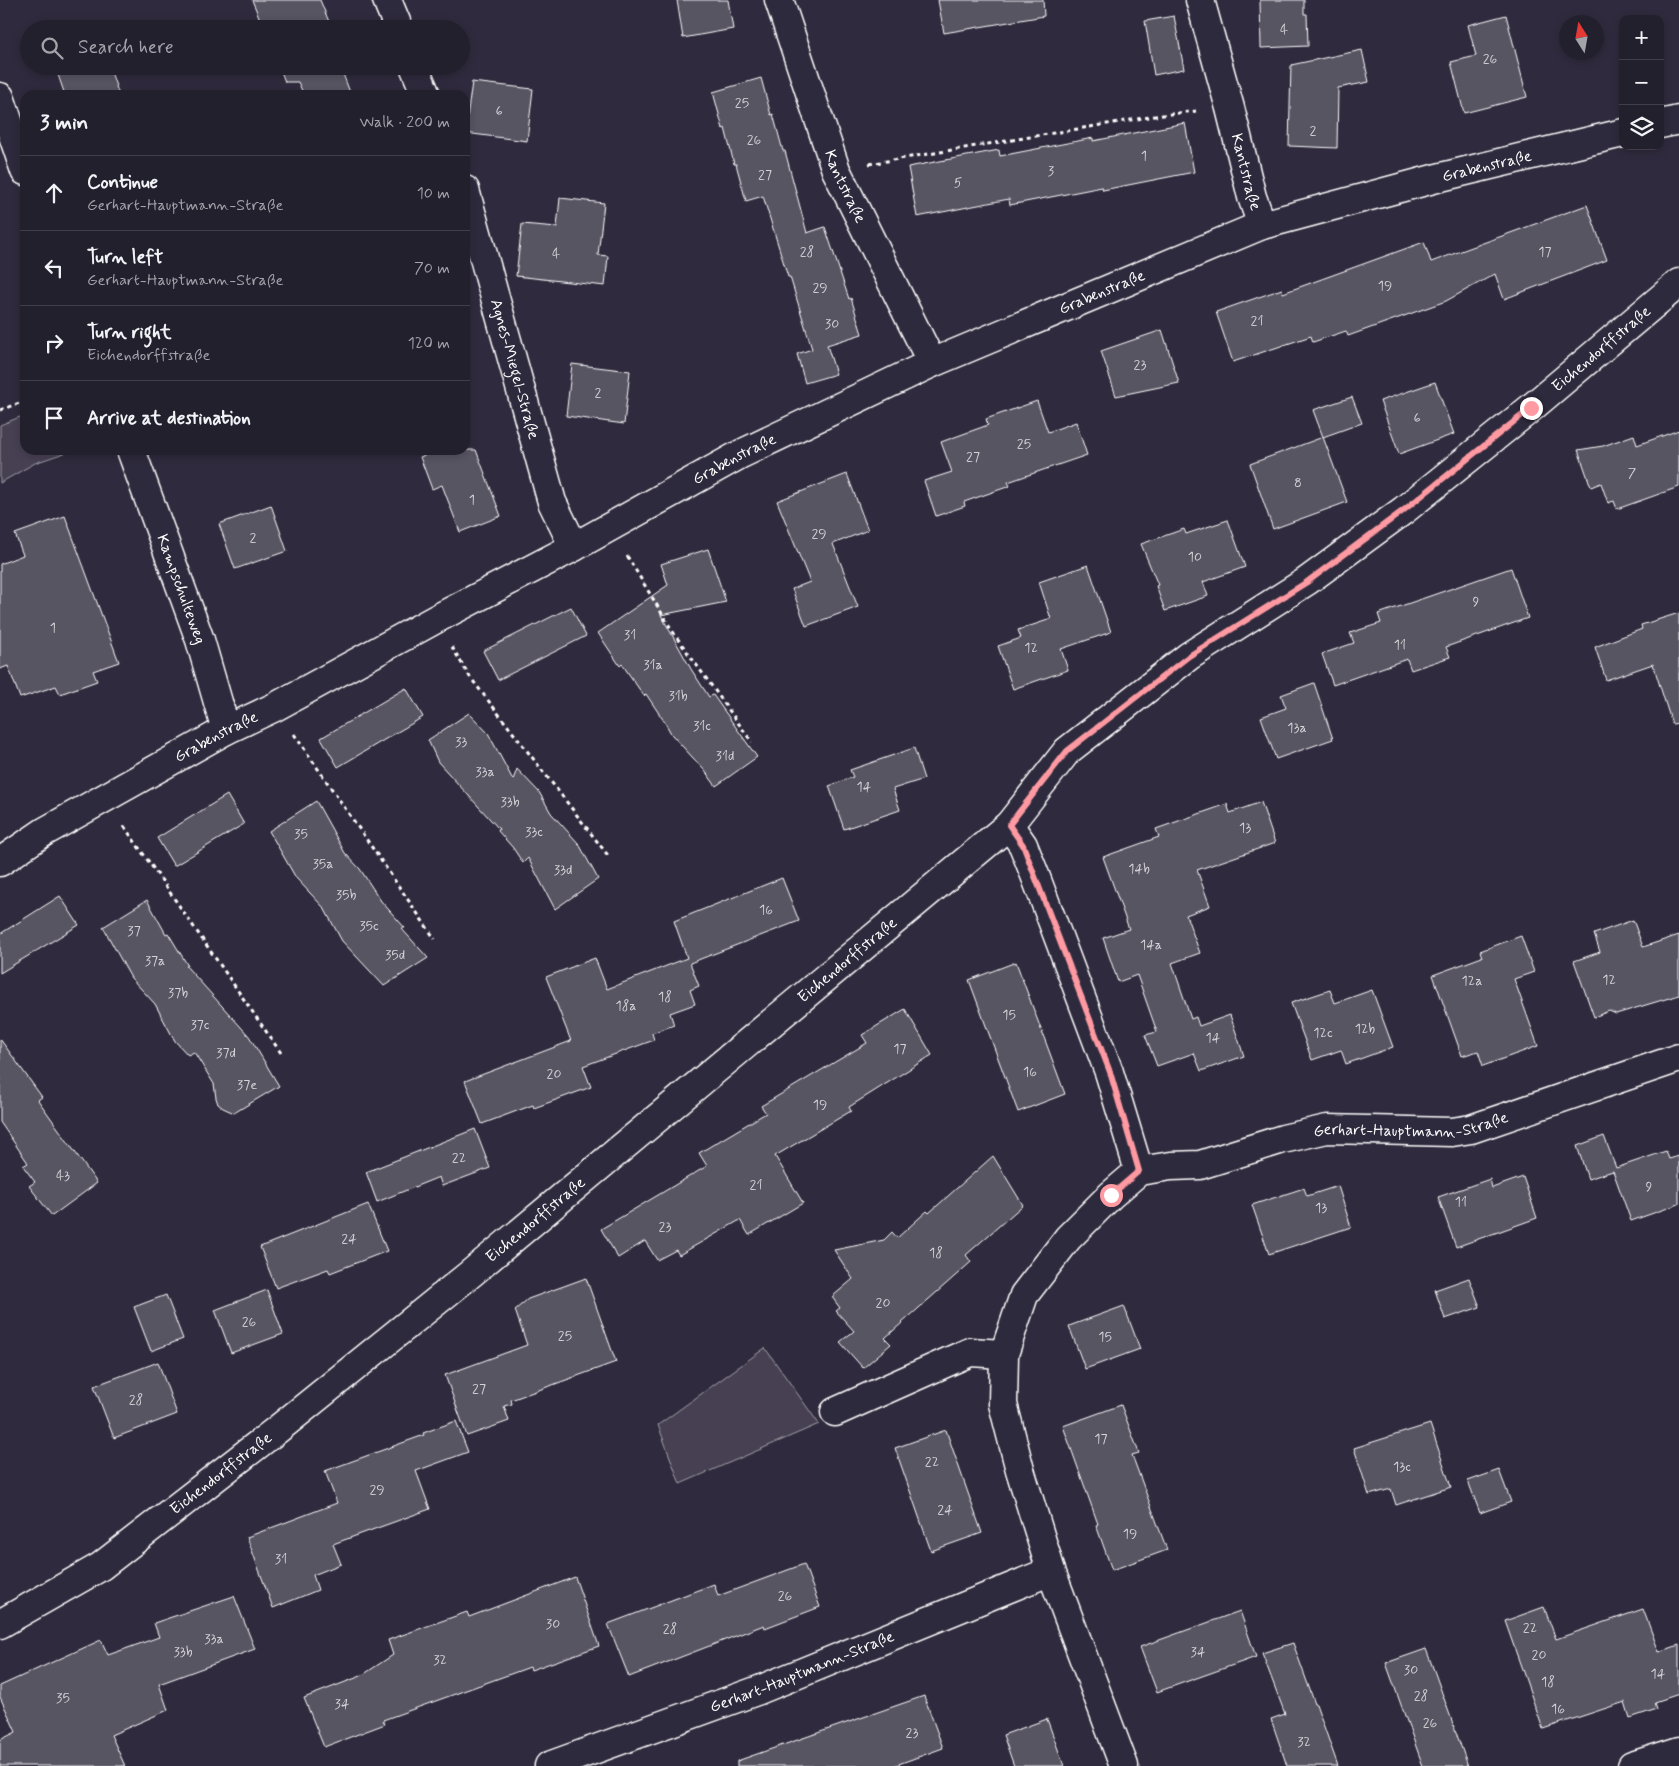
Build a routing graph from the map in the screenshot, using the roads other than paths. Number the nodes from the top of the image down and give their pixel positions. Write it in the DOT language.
graph roads {
  1 [pos="387,0"];
  2 [pos="778,0"];
  3 [pos="1200,0"];
  4 [pos="395,20"];
  5 [pos="418,75"];
  6 [pos="424,90"];
  7 [pos="0,97"];
  8 [pos="1679,120"];
  9 [pos="1664,123"];
  10 [pos="1619,135"];
  11 [pos="20,155"];
  12 [pos="470,208"];
  13 [pos="1262,226"];
  14 [pos="1679,283"];
  15 [pos="932,363"];
  16 [pos="133,455"];
  17 [pos="574,547"];
  18 [pos="226,730"];
  19 [pos="1009,825"];
  20 [pos="0,862"];
  21 [pos="1679,1058"];
  22 [pos="1139,1171"];
  23 [pos="1004,1354"];
  24 [pos="835,1412"];
  25 [pos="1052,1571"];
  26 [pos="0,1624"];
  27 [pos="1679,1751"];
  28 [pos="549,1766"];
  29 [pos="1124,1766"];
  30 [pos="1632,1766"];
  1 -- 4 [label="street"];
  2 -- 15 [label="street, Kantstraße"];
  3 -- 13 [label="street, Kantstraße"];
  5 -- 6 [label="street"];
  7 -- 11 [label="street"];
  8 -- 9 [label="street"];
  10 -- 13 [label="street, Grabenstraße"];
  12 -- 17 [label="street, Agnes-Miegel-Straße"];
  13 -- 15 [label="street, Grabenstraße"];
  14 -- 19 [label="street, Eichendorffstraße"];
  15 -- 17 [label="street, Grabenstraße"];
  16 -- 18 [label="street, Kampschulteweg"];
  17 -- 18 [label="street, Grabenstraße"];
  18 -- 20 [label="street, Grabenstraße"];
  19 -- 22 [label="street"];
  19 -- 26 [label="street, Eichendorffstraße"];
  21 -- 22 [label="street, Gerhart-Hauptmann-Straße"];
  22 -- 23 [label="street"];
  23 -- 24 [label="street"];
  23 -- 25 [label="street"];
  25 -- 28 [label="street, Gerhart-Hauptmann-Straße"];
  25 -- 29 [label="street"];
  27 -- 30 [label="street"];
}
